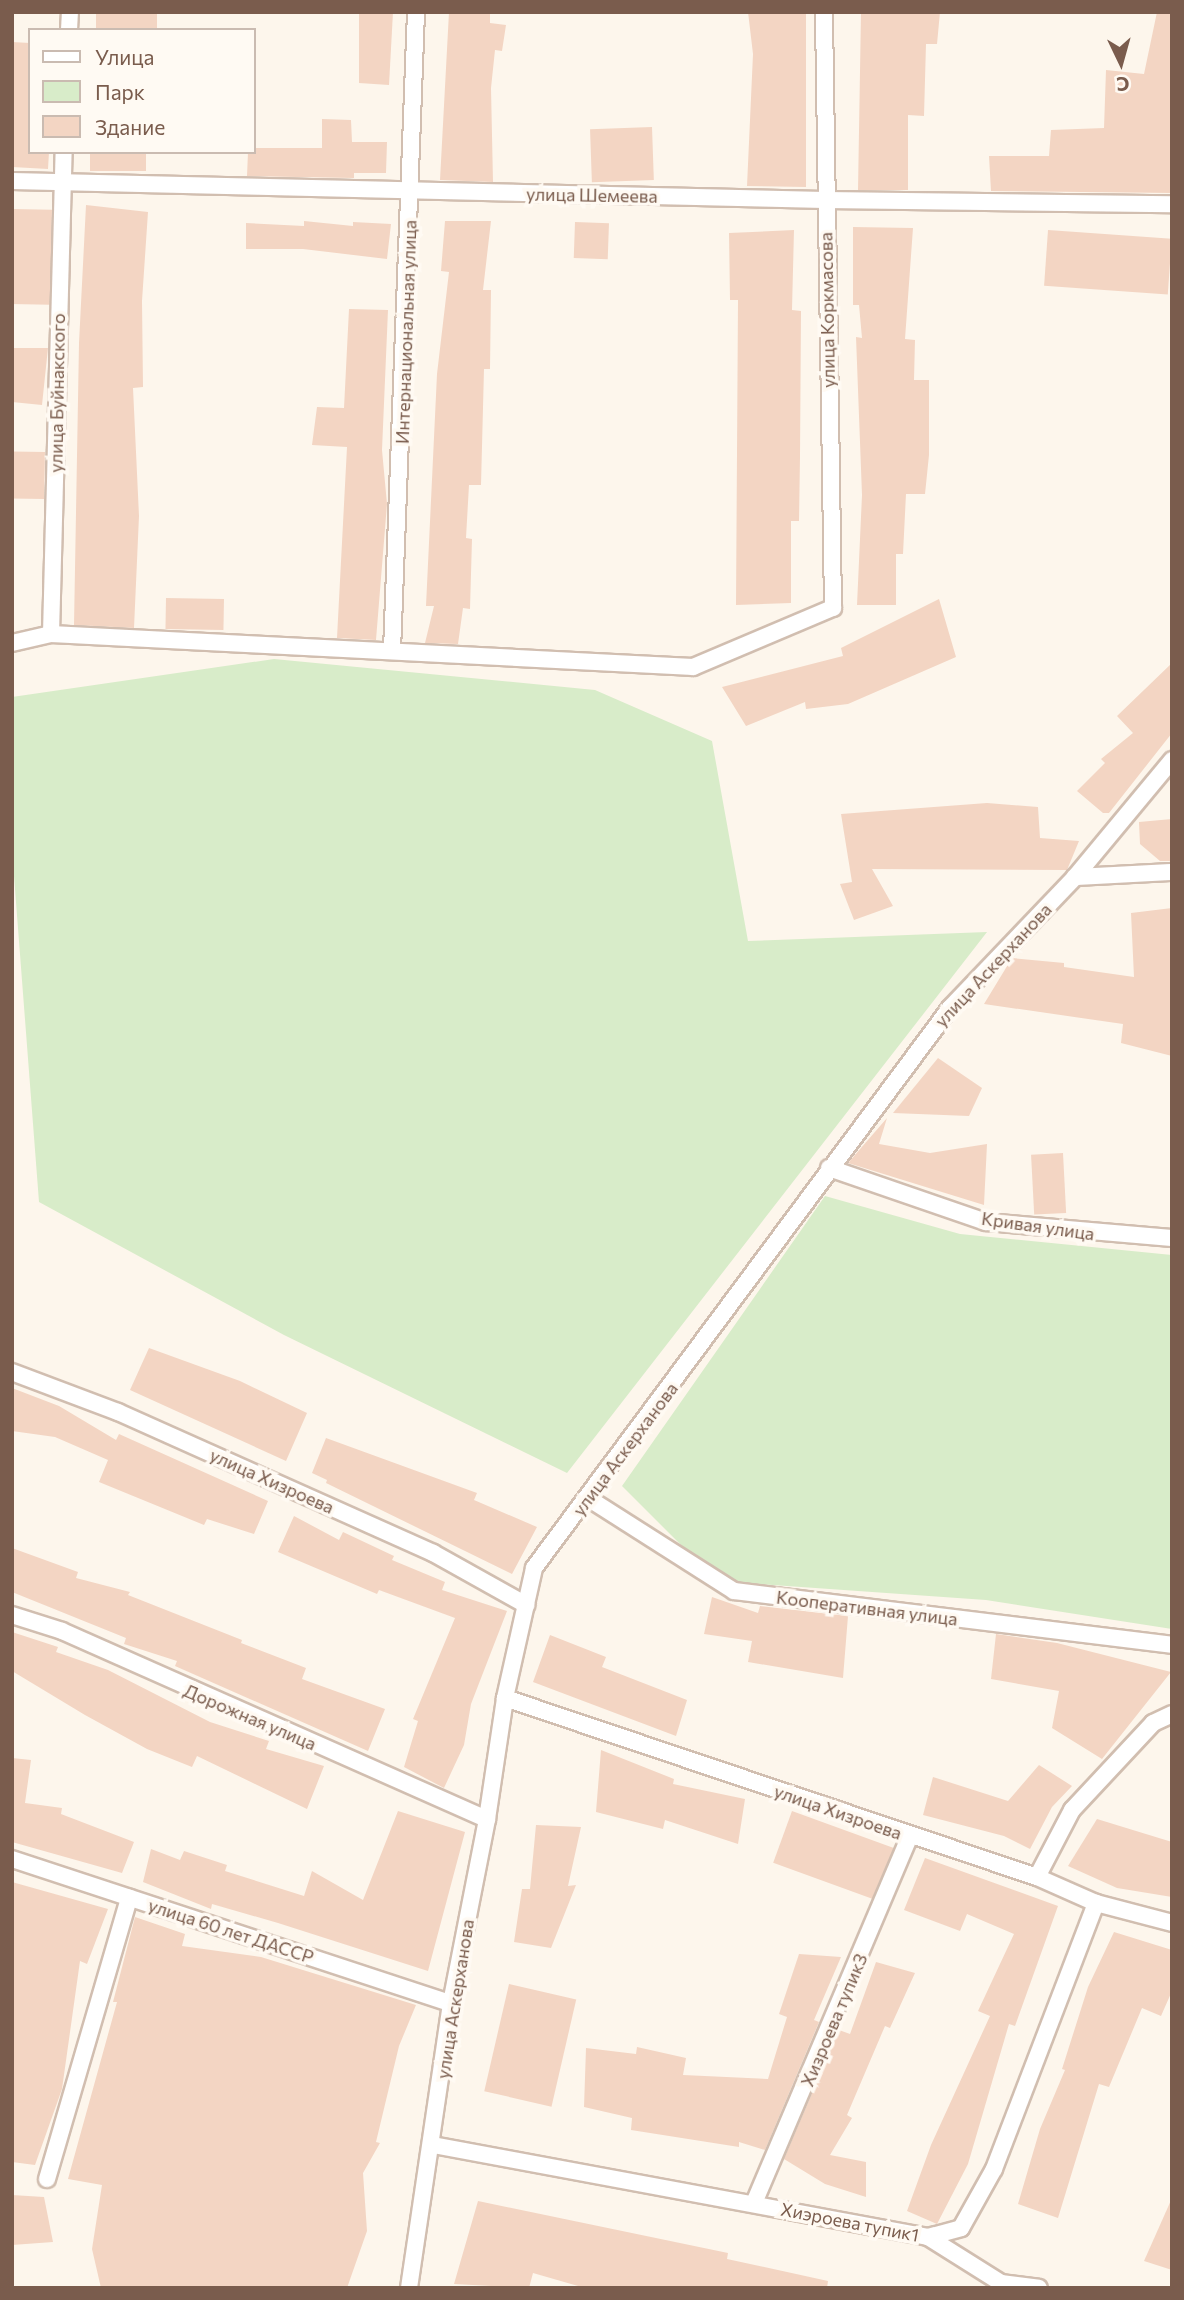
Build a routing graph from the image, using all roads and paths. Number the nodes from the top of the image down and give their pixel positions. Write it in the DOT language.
graph roads {
  1 [pos="416,12"];
  2 [pos="824,12"];
  3 [pos="64,154"];
  4 [pos="12,181"];
  5 [pos="62,181"];
  6 [pos="412,191"];
  7 [pos="825,201"];
  8 [pos="1172,204"];
  9 [pos="51,634"];
  10 [pos="12,643"];
  11 [pos="392,651"];
  12 [pos="1172,760"];
  13 [pos="1172,872"];
  14 [pos="1075,877"];
  15 [pos="829,1168"];
  16 [pos="1172,1238"];
  17 [pos="12,1372"];
  18 [pos="589,1498"];
  19 [pos="526,1605"];
  20 [pos="12,1615"];
  21 [pos="1172,1645"];
  22 [pos="505,1698"];
  23 [pos="1172,1714"];
  24 [pos="487,1819"];
  25 [pos="910,1836"];
  26 [pos="12,1859"];
  27 [pos="1037,1877"];
  28 [pos="129,1898"];
  29 [pos="1096,1903"];
  30 [pos="1172,1923"];
  31 [pos="451,2003"];
  32 [pos="433,2145"];
  33 [pos="47,2179"];
  34 [pos="754,2203"];
  35 [pos="928,2237"];
  36 [pos="409,2288"];
  37 [pos="1039,2288"];
  1 -- 6 [label="street, Интернациональная улица"];
  2 -- 7 [label="street, улица Коркмасова"];
  3 -- 5 [label="street, улица Буйнакского"];
  4 -- 5 [label="street, улица Шемеева"];
  5 -- 6 [label="street, улица Шемеева"];
  5 -- 9 [label="street, улица Буйнакского"];
  6 -- 7 [label="street, улица Шемеева"];
  6 -- 11 [label="street, Интернациональная улица"];
  7 -- 8 [label="street, улица Шемеева"];
  7 -- 11 [label="street, улица Коркмасова"];
  9 -- 10 [label="street"];
  9 -- 11 [label="street"];
  12 -- 14 [label="street, улица Аскерханова"];
  13 -- 14 [label="street"];
  14 -- 15 [label="street, улица Аскерханова"];
  15 -- 16 [label="street, Кривая улица"];
  15 -- 18 [label="street, улица Аскерханова"];
  17 -- 19 [label="street, улица Хизроева"];
  18 -- 19 [label="street, улица Аскерханова"];
  18 -- 21 [label="street, Кооперативная улица"];
  19 -- 22 [label="street, улица Аскерханова"];
  20 -- 24 [label="street, Дорожная улица"];
  22 -- 24 [label="street, улица Аскерханова"];
  22 -- 25 [label="street, улица Хизроева"];
  23 -- 27 [label="street"];
  24 -- 31 [label="street, улица Аскерханова"];
  25 -- 27 [label="street, улица Хизроева"];
  25 -- 34 [label="street, Хизроева тупик3"];
  26 -- 28 [label="street, улица 60 лет ДАССР"];
  27 -- 29 [label="street, улица Хизроева"];
  28 -- 31 [label="street, улица 60 лет ДАССР"];
  28 -- 33 [label="street"];
  29 -- 30 [label="street, улица Хизроева"];
  29 -- 35 [label="street, Хиэроева тупик1"];
  31 -- 32 [label="street, улица Аскерханова"];
  32 -- 34 [label="street, Хиэроева тупик1"];
  32 -- 36 [label="street, улица Аскерханова"];
  34 -- 35 [label="street, Хиэроева тупик1"];
  35 -- 37 [label="street"];
}
